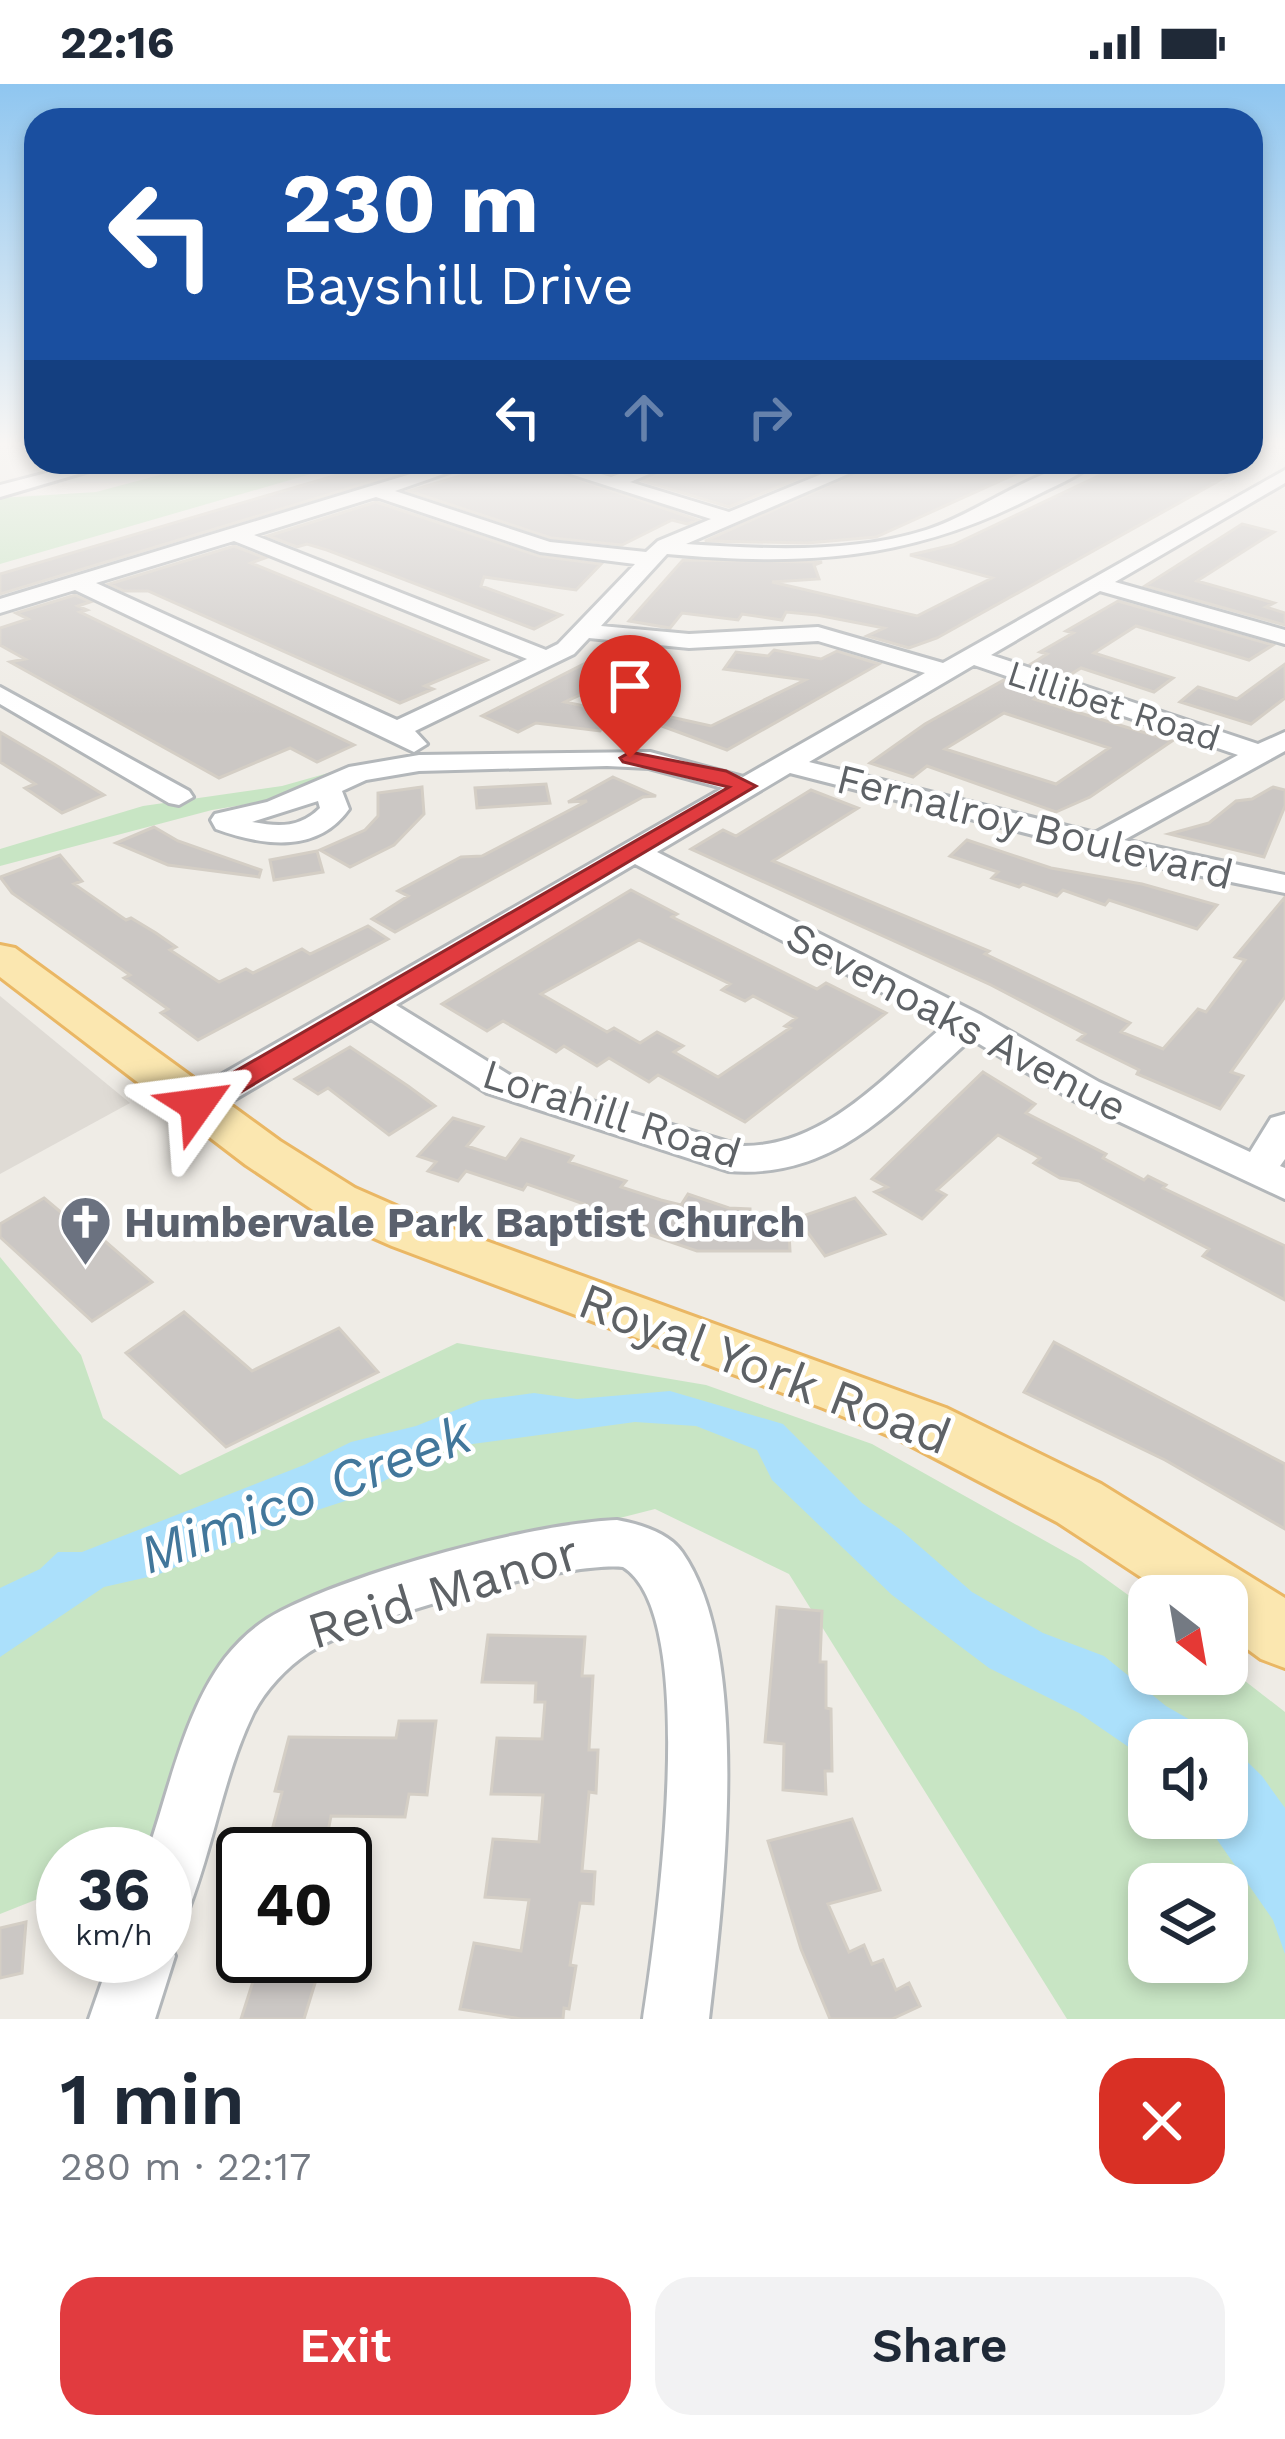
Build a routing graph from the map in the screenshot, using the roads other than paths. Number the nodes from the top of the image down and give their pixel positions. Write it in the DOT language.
graph roads {
  1 [pos="507,534"];
  2 [pos="695,534"];
  3 [pos="929,534"];
  4 [pos="1181,534"];
  5 [pos="237,535"];
  6 [pos="655,553"];
  7 [pos="77,583"];
  8 [pos="1097,584"];
  9 [pos="0,606"];
  10 [pos="584,631"];
  11 [pos="1285,637"];
  12 [pos="969,656"];
  13 [pos="546,658"];
  14 [pos="943,671"];
  15 [pos="0,694"];
  16 [pos="397,730"];
  17 [pos="1272,747"];
  18 [pos="419,764"];
  19 [pos="785,764"];
  20 [pos="745,786"];
  21 [pos="322,788"];
  22 [pos="178,796"];
  23 [pos="1098,843"];
  24 [pos="632,851"];
  25 [pos="1285,884"];
  26 [pos="0,957"];
  27 [pos="371,1004"];
  28 [pos="969,1023"];
  29 [pos="197,1105"];
  30 [pos="1285,1126"];
  31 [pos="1271,1179"];
  32 [pos="1193,1575"];
  33 [pos="1248,1610"];
  34 [pos="1285,1636"];
  35 [pos="187,1827"];
  36 [pos="134,1983"];
  37 [pos="122,2019"];
  38 [pos="676,2019"];
  1 -- 6 [label="street"];
  2 -- 6 [label="street"];
  3 -- 6 [label="street"];
  4 -- 8 [label="street"];
  5 -- 7 [label="street"];
  5 -- 13 [label="street"];
  6 -- 10 [label="street"];
  7 -- 9 [label="street"];
  7 -- 16 [label="street"];
  8 -- 11 [label="street"];
  8 -- 12 [label="street"];
  10 -- 13 [label="street"];
  10 -- 14 [label="street, Lillibet Road"];
  12 -- 14 [label="street"];
  12 -- 17 [label="street, Lillibet Road"];
  13 -- 16 [label="street"];
  14 -- 19 [label="street"];
  15 -- 22 [label="street"];
  16 -- 18 [label="street"];
  17 -- 23 [label="street"];
  18 -- 20 [label="street"];
  18 -- 21 [label="street"];
  19 -- 20 [label="street"];
  19 -- 23 [label="street, Fernalroy Boulevard"];
  20 -- 24 [label="street"];
  23 -- 25 [label="street, Fernalroy Boulevard"];
  24 -- 27 [label="street"];
  24 -- 28 [label="street, Sevenoaks Avenue"];
  26 -- 29 [label="main road, Royal York Road"];
  27 -- 28 [label="street, Lorahill Road"];
  27 -- 29 [label="street"];
  28 -- 31 [label="street, Sevenoaks Avenue"];
  29 -- 32 [label="main road, Royal York Road"];
  30 -- 31 [label="street"];
  33 -- 34 [label="main road, Royal York Road"];
  35 -- 38 [label="street, Reid Manor"];
  36 -- 37 [label="street"];
}
